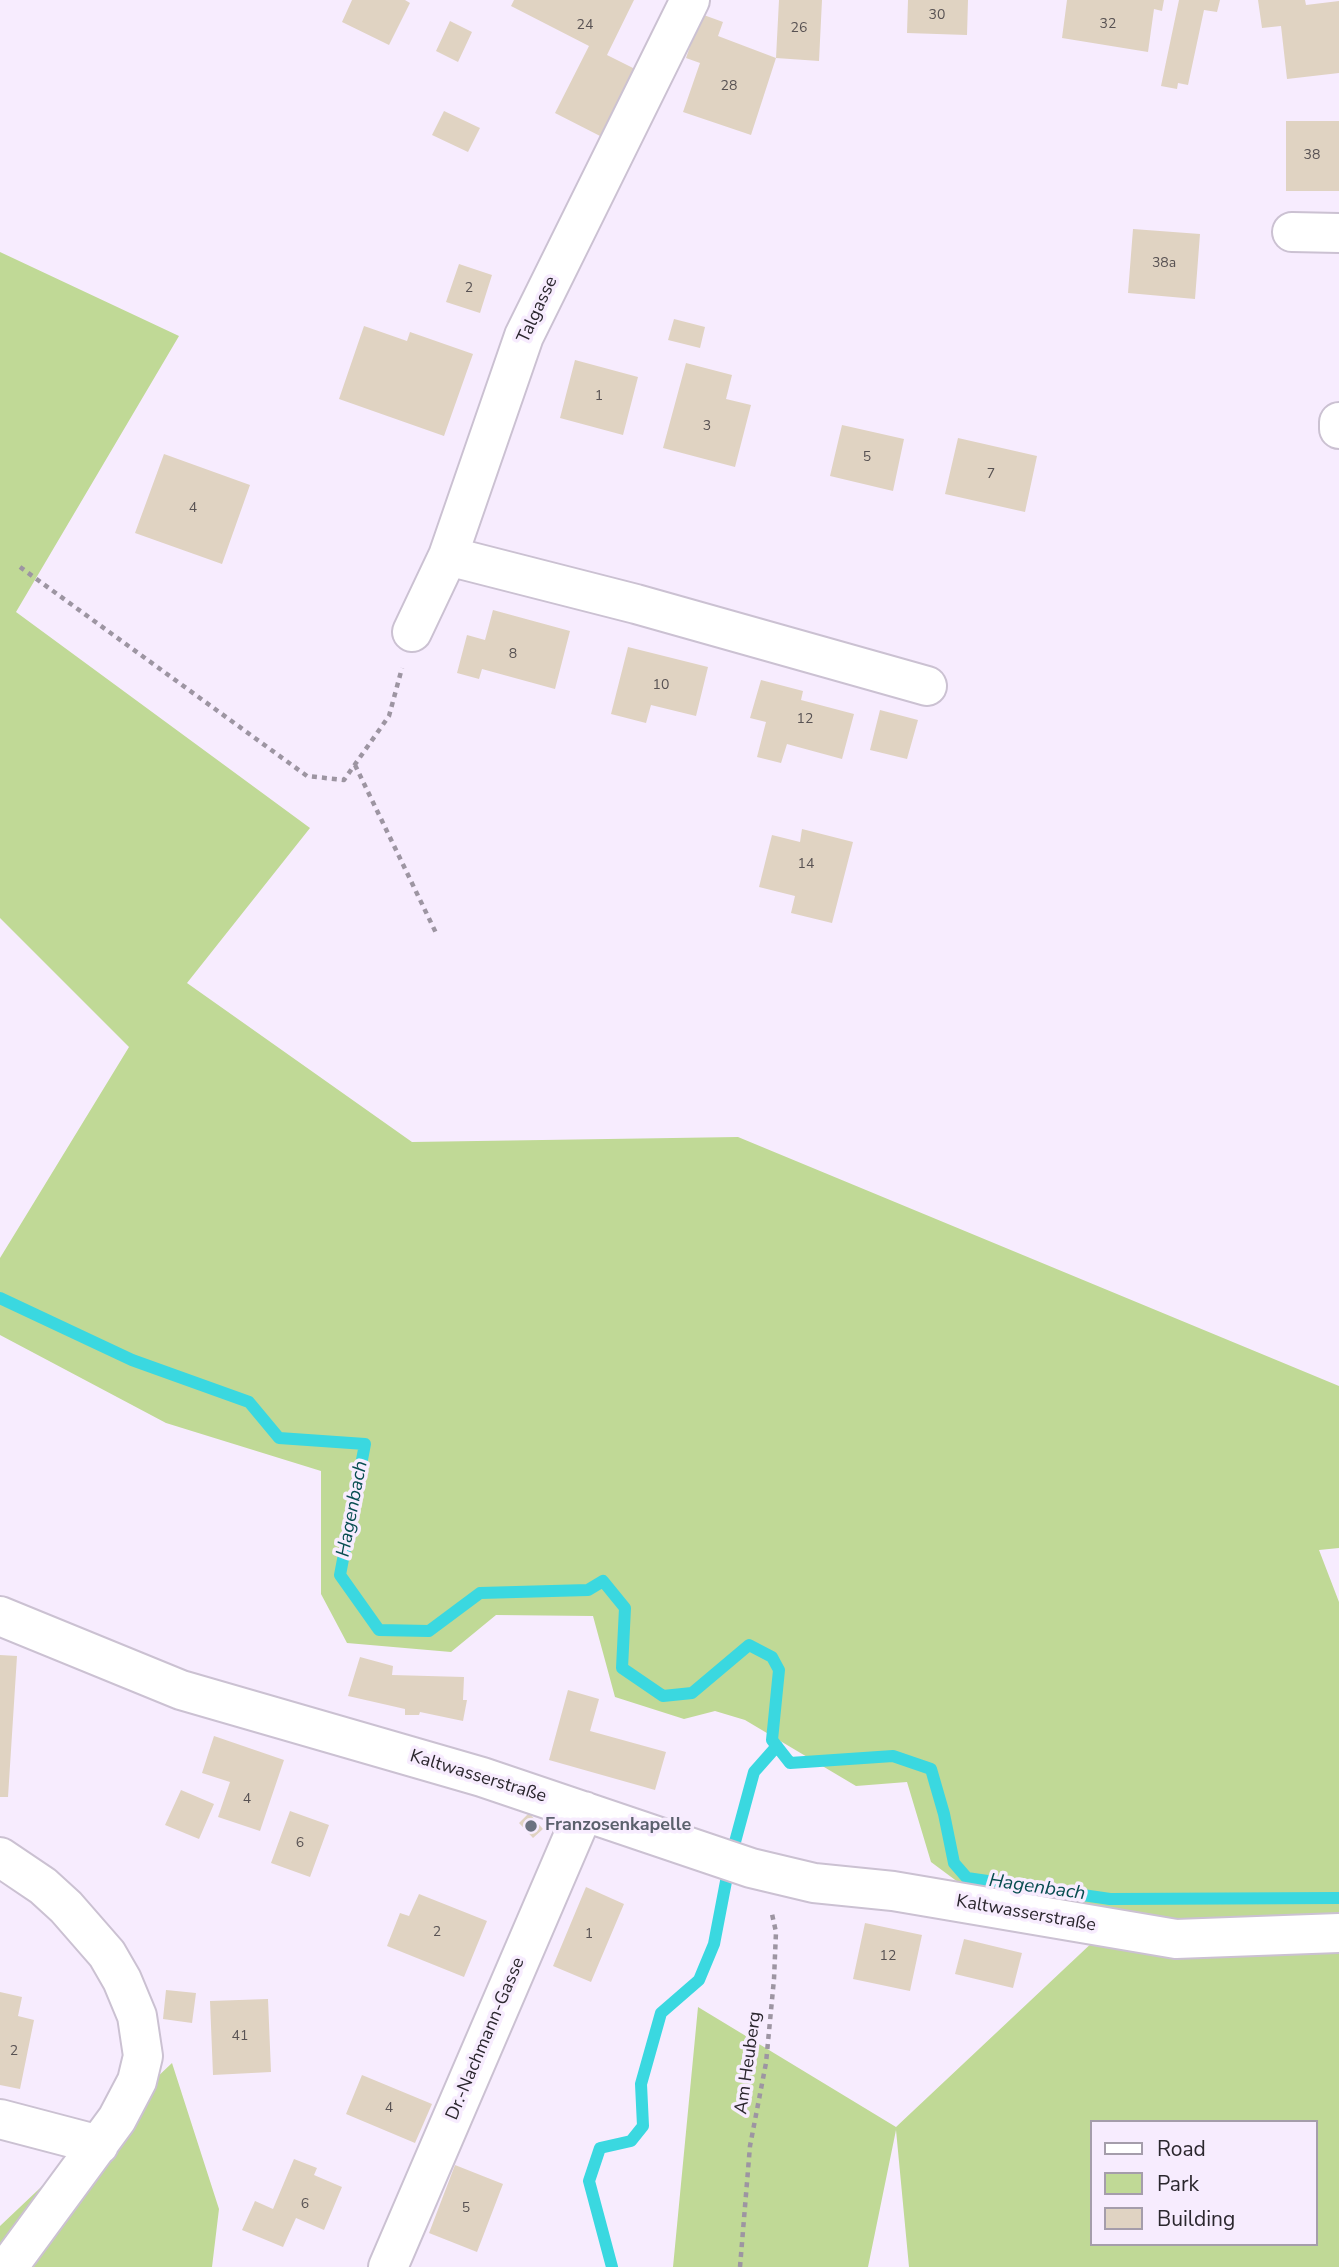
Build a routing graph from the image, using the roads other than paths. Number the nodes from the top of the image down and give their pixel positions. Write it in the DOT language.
graph roads {
  1 [pos="690,0"];
  2 [pos="1292,232"];
  3 [pos="1339,233"];
  4 [pos="1339,422"];
  5 [pos="1339,429"];
  6 [pos="448,556"];
  7 [pos="412,632"];
  8 [pos="927,685"];
  9 [pos="0,1616"];
  10 [pos="584,1811"];
  11 [pos="0,1857"];
  12 [pos="1339,1933"];
  13 [pos="0,2119"];
  14 [pos="99,2145"];
  15 [pos="8,2267"];
  16 [pos="388,2267"];
  1 -- 6 [label="street, Talgasse"];
  2 -- 3 [label="street"];
  4 -- 5 [label="street"];
  6 -- 7 [label="street, Talgasse"];
  6 -- 8 [label="street"];
  9 -- 10 [label="street, Kaltwasserstraße"];
  10 -- 12 [label="street, Kaltwasserstraße"];
  10 -- 16 [label="street, Dr.-Nachmann-Gasse"];
  11 -- 14 [label="street"];
  13 -- 14 [label="street"];
  14 -- 15 [label="street"];
}
